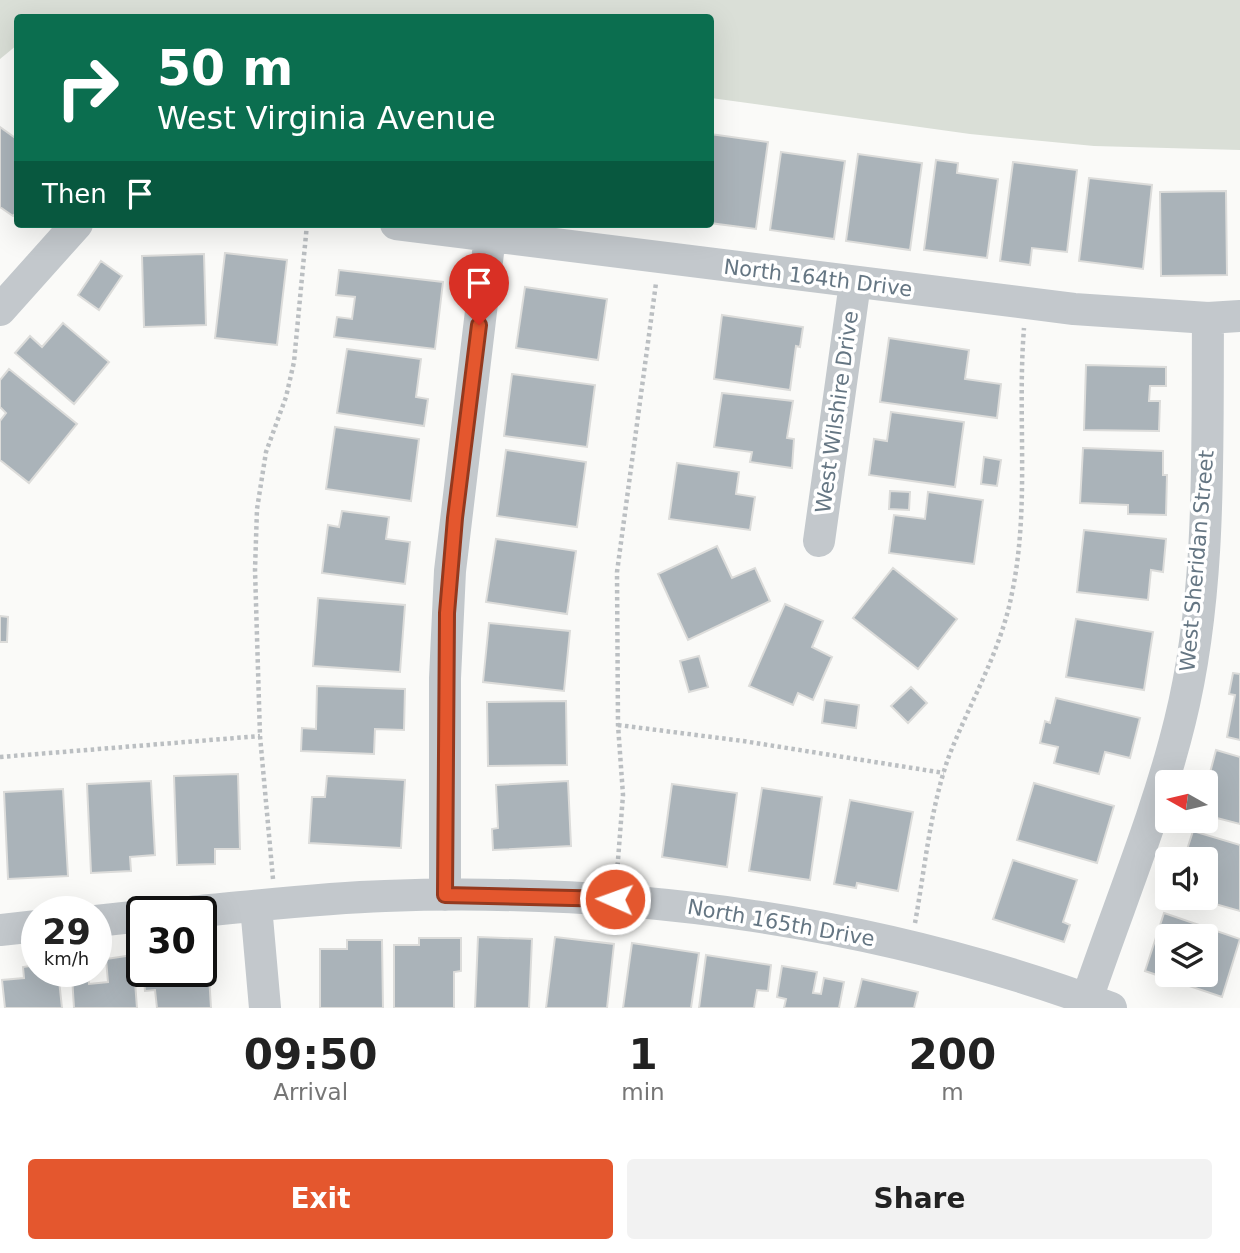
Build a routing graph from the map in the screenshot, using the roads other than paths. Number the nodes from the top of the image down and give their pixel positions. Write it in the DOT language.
graph roads {
  1 [pos="73,228"];
  2 [pos="427,228"];
  3 [pos="490,236"];
  4 [pos="855,283"];
  5 [pos="0,310"];
  6 [pos="1240,316"];
  7 [pos="1208,318"];
  8 [pos="819,541"];
  9 [pos="445,895"];
  10 [pos="266,905"];
  11 [pos="217,910"];
  12 [pos="21,928"];
  13 [pos="0,930"];
  14 [pos="1099,1003"];
  15 [pos="265,1008"];
  1 -- 5 [label="street"];
  2 -- 3 [label="street, North 164th Drive"];
  3 -- 4 [label="street, North 164th Drive"];
  3 -- 9 [label="street"];
  4 -- 7 [label="street, North 164th Drive"];
  4 -- 8 [label="street, West Wilshire Drive"];
  6 -- 7 [label="street, North 164th Drive"];
  7 -- 14 [label="street, West Sheridan Street"];
  9 -- 10 [label="street, North 165th Drive"];
  9 -- 14 [label="street, North 165th Drive"];
  10 -- 11 [label="street, North 165th Drive"];
  10 -- 15 [label="street"];
  12 -- 13 [label="street"];
}
